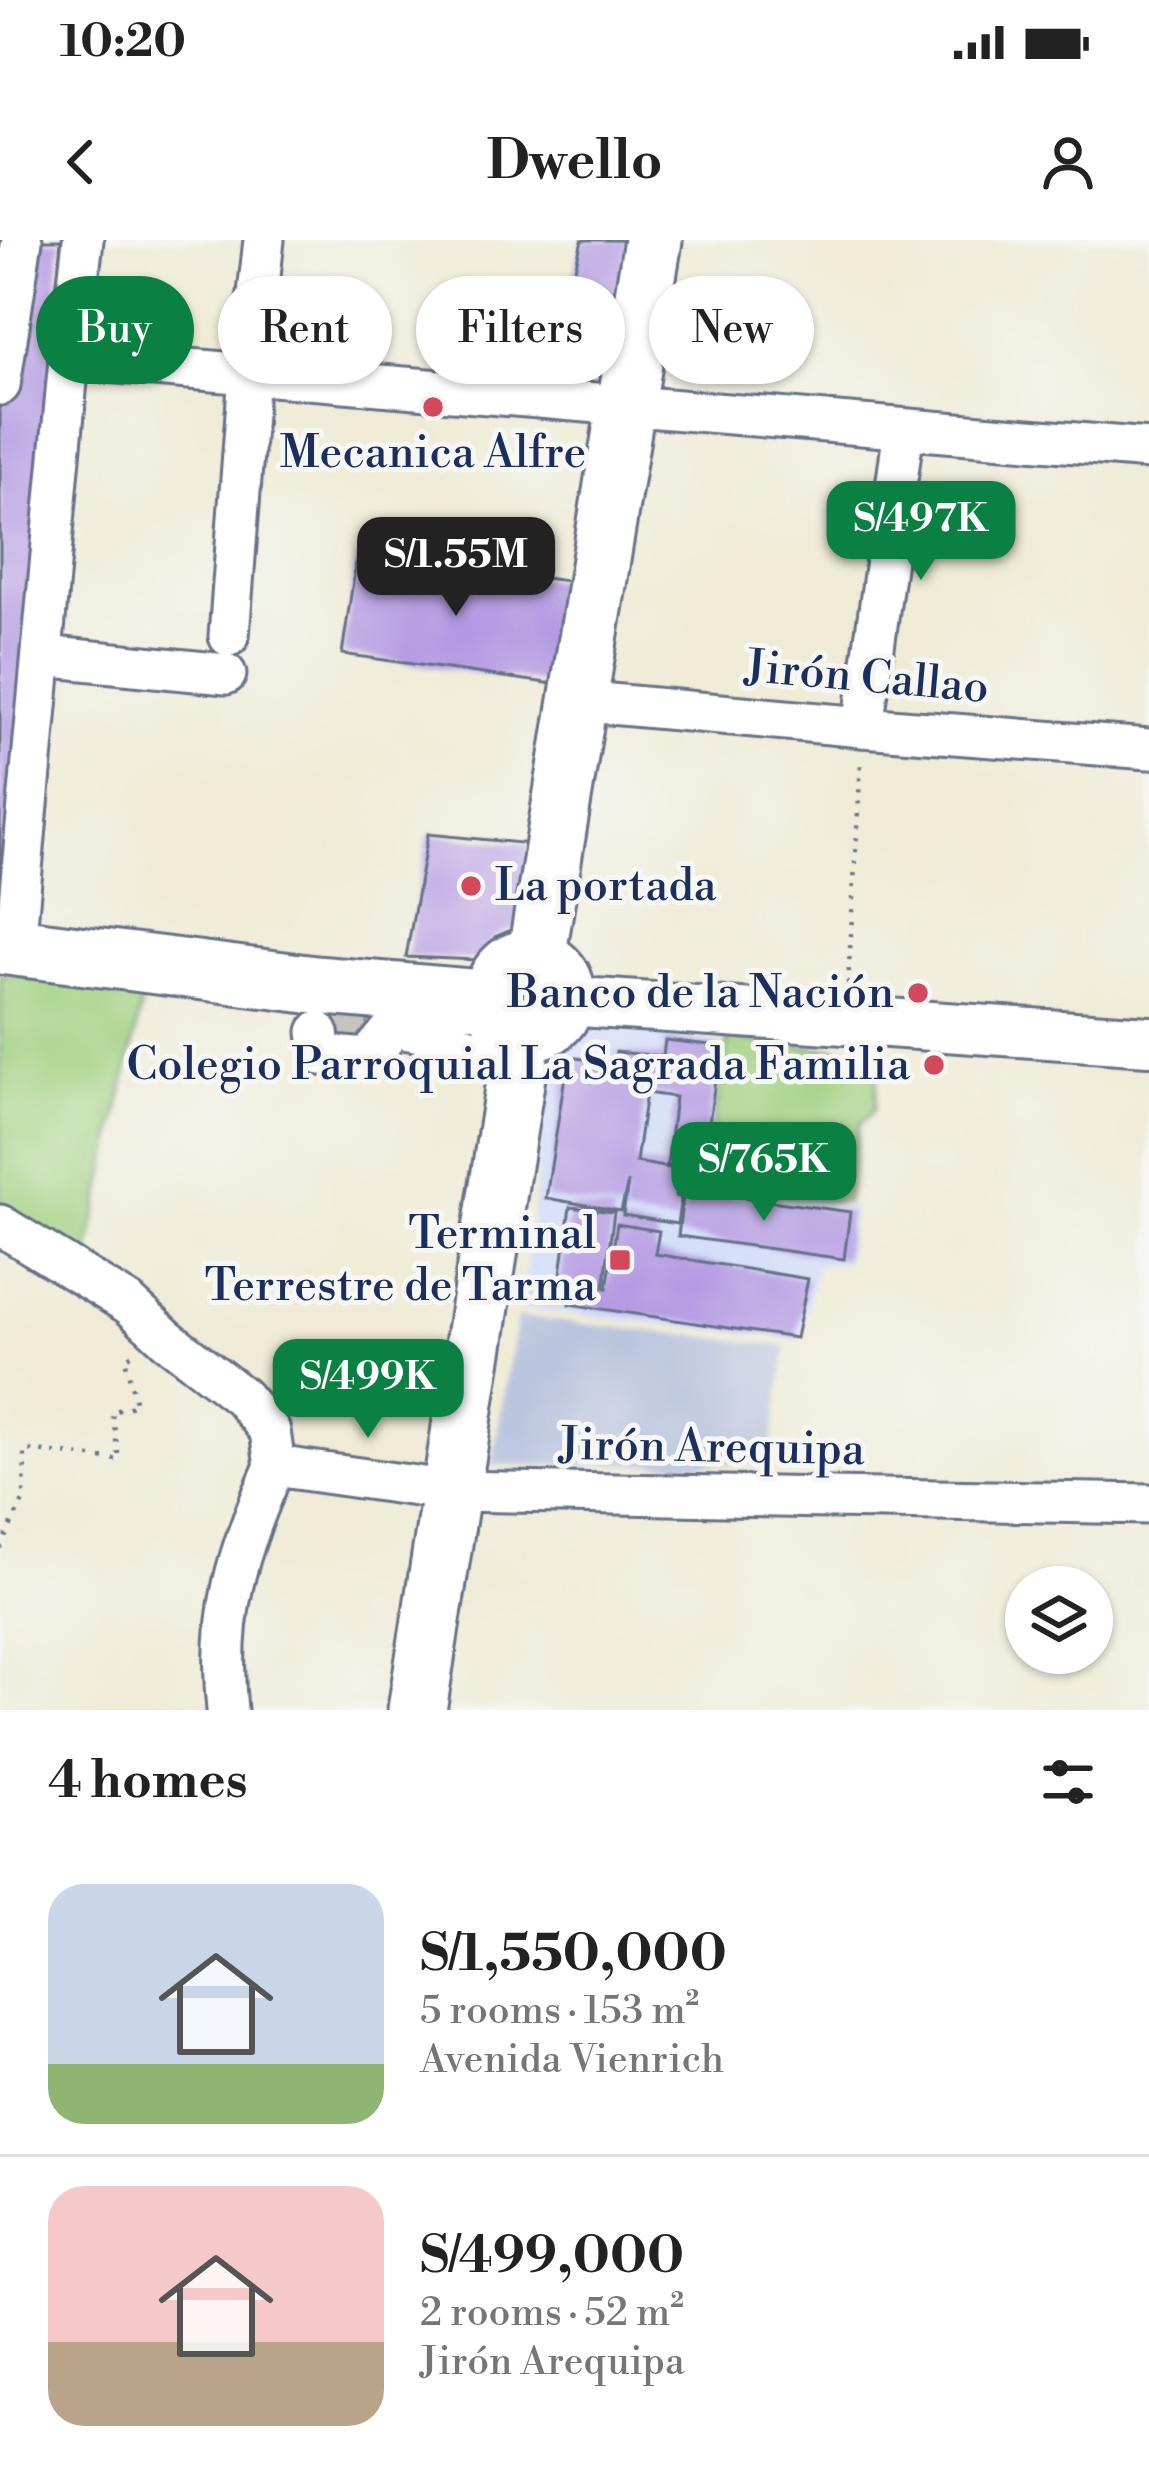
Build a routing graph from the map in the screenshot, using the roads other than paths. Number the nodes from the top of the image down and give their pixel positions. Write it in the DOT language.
graph roads {
  1 [pos="22,240"];
  2 [pos="83,240"];
  3 [pos="264,240"];
  4 [pos="653,240"];
  5 [pos="79,276"];
  6 [pos="260,276"];
  7 [pos="7,306"];
  8 [pos="68,384"];
  9 [pos="248,384"];
  10 [pos="366,384"];
  11 [pos="0,385"];
  12 [pos="625,406"];
  13 [pos="904,429"];
  14 [pos="1149,449"];
  15 [pos="43,656"];
  16 [pos="577,701"];
  17 [pos="863,727"];
  18 [pos="1149,749"];
  19 [pos="8,946"];
  20 [pos="426,1014"];
  21 [pos="1149,1041"];
  22 [pos="0,1226"];
  23 [pos="274,1466"];
  24 [pos="451,1491"];
  25 [pos="1149,1504"];
  26 [pos="227,1710"];
  27 [pos="417,1710"];
  1 -- 7 [label="street"];
  2 -- 5 [label="street"];
  3 -- 6 [label="street"];
  4 -- 12 [label="highway"];
  7 -- 11 [label="street"];
  8 -- 15 [label="street"];
  9 -- 15 [label="street"];
  10 -- 12 [label="street"];
  12 -- 13 [label="street"];
  12 -- 16 [label="highway"];
  13 -- 14 [label="street"];
  13 -- 17 [label="street"];
  15 -- 19 [label="street"];
  16 -- 17 [label="street, Jirón Callao"];
  16 -- 20 [label="highway"];
  17 -- 18 [label="street, Jirón Callao"];
  19 -- 20 [label="highway"];
  20 -- 21 [label="main road"];
  20 -- 24 [label="highway"];
  22 -- 23 [label="street"];
  23 -- 24 [label="street, Jirón Arequipa"];
  23 -- 26 [label="street"];
  24 -- 25 [label="street, Jirón Arequipa"];
  24 -- 27 [label="highway"];
}
